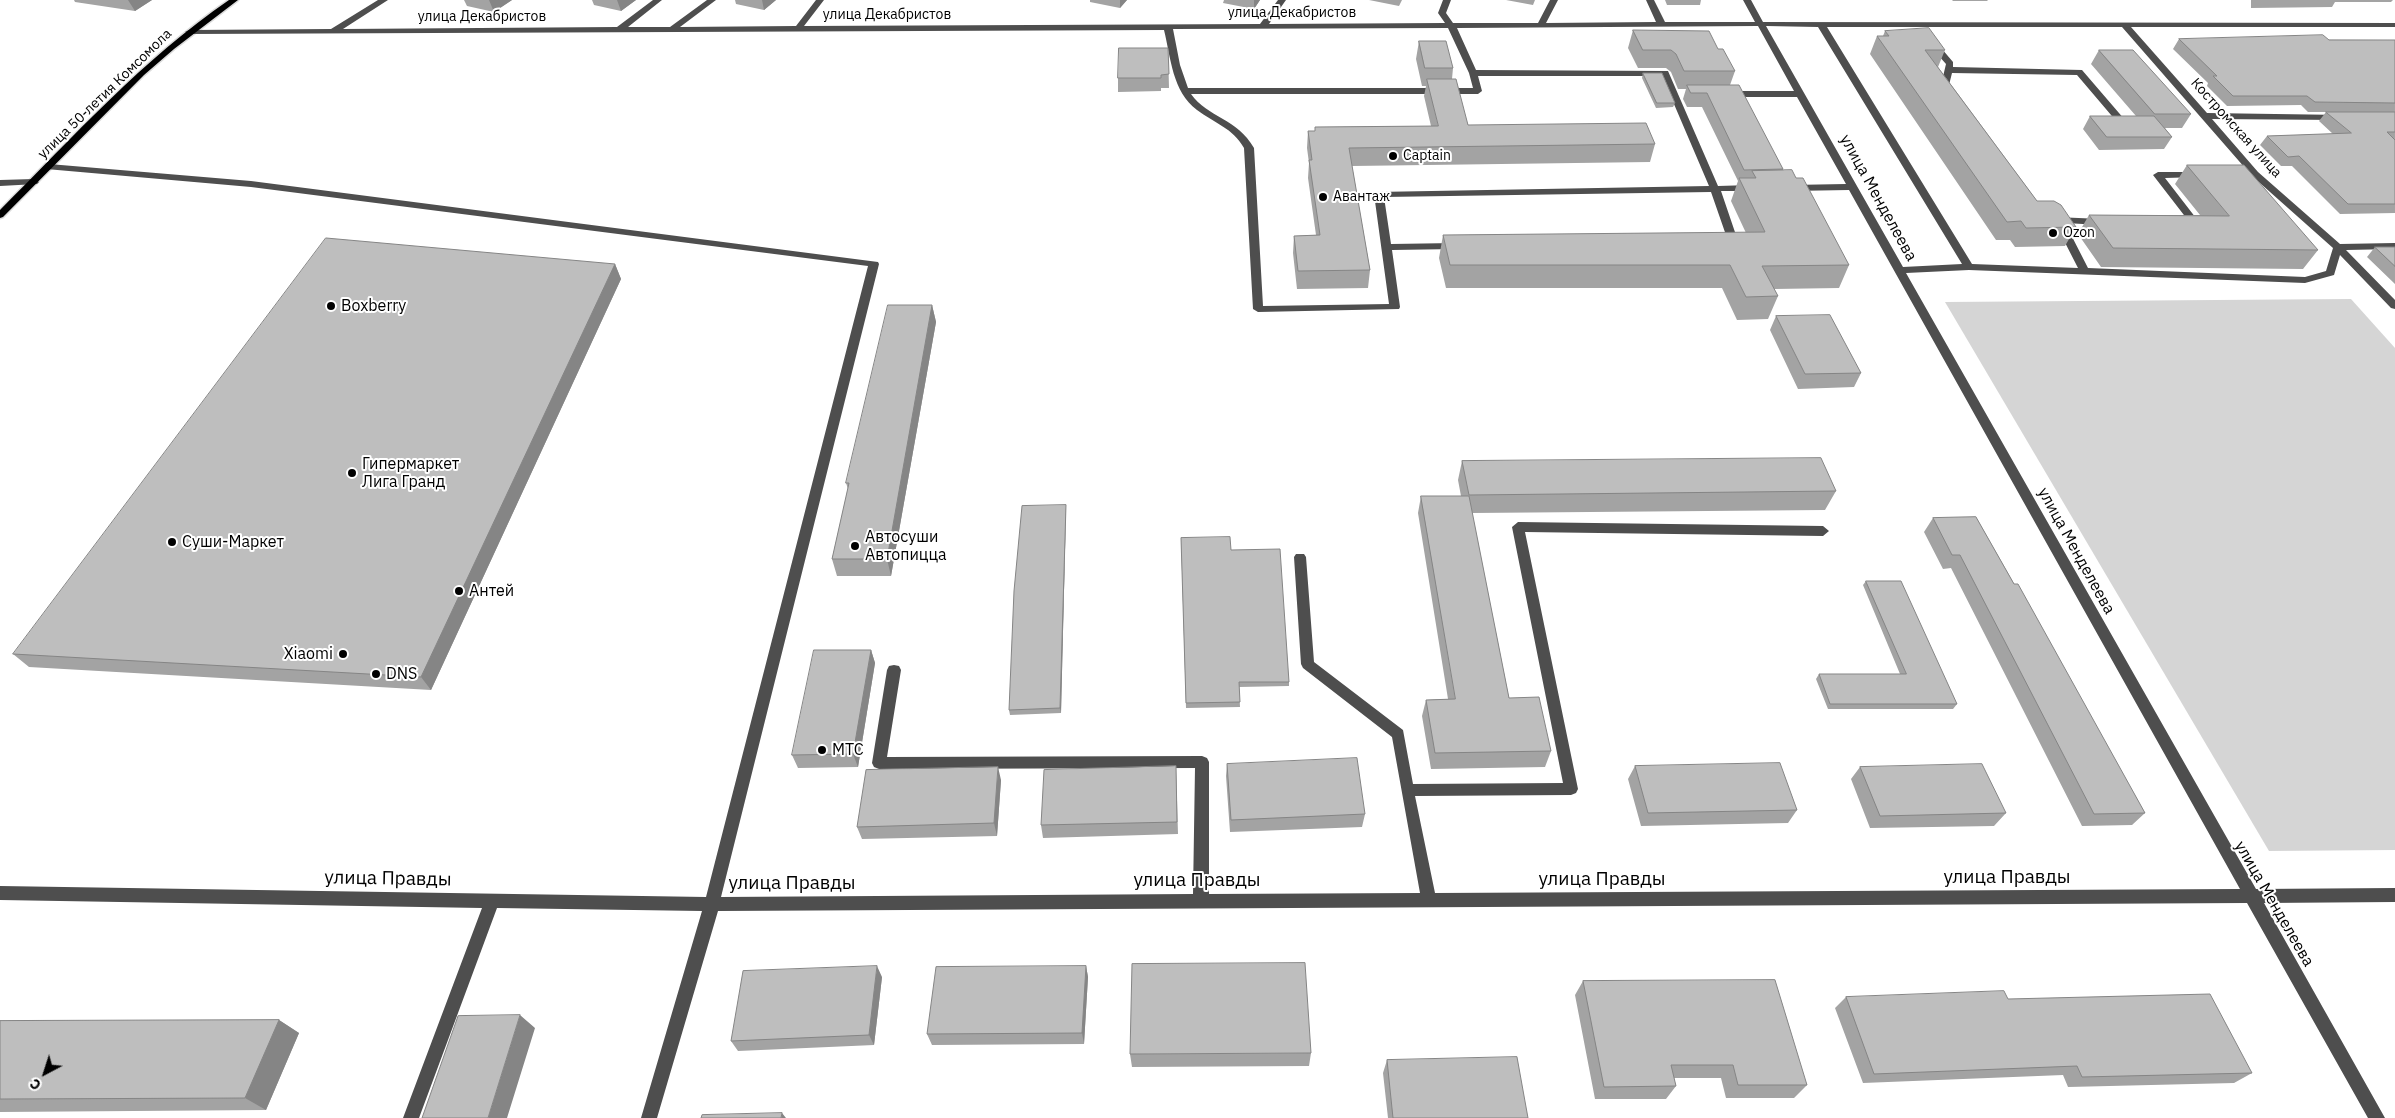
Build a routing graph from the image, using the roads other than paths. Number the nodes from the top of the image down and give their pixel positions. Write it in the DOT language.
graph roads {
  1 [pos="234,0"];
  2 [pos="384,0"];
  3 [pos="658,0"];
  4 [pos="712,0"];
  5 [pos="820,0"];
  6 [pos="1282,0"];
  7 [pos="1448,0"];
  8 [pos="1554,0"];
  9 [pos="1650,0"];
  10 [pos="1748,0"];
  11 [pos="1762,24"];
  12 [pos="1821,24"];
  13 [pos="1916,24"];
  14 [pos="1541,25"];
  15 [pos="1662,25"];
  16 [pos="2125,25"];
  17 [pos="2395,25"];
  18 [pos="1263,26"];
  19 [pos="1168,27"];
  20 [pos="1452,27"];
  21 [pos="798,29"];
  22 [pos="619,30"];
  23 [pos="671,30"];
  24 [pos="333,31"];
  25 [pos="188,32"];
  26 [pos="1949,70"];
  27 [pos="1473,73"];
  28 [pos="1184,91"];
  29 [pos="1713,94"];
  30 [pos="1801,94"];
  31 [pos="1957,101"];
  32 [pos="2206,116"];
  33 [pos="2345,117"];
  34 [pos="2120,120"];
  35 [pos="49,167"];
  36 [pos="2207,175"];
  37 [pos="34,182"];
  38 [pos="0,183"];
  39 [pos="1853,187"];
  40 [pos="1765,188"];
  41 [pos="1784,188"];
  42 [pos="1715,189"];
  43 [pos="2044,214"];
  44 [pos="0,215"];
  45 [pos="2060,222"];
  46 [pos="2108,222"];
  47 [pos="2175,222"];
  48 [pos="1713,241"];
  49 [pos="1465,246"];
  50 [pos="2395,246"];
  51 [pos="1386,247"];
  52 [pos="2338,247"];
  53 [pos="1969,267"];
  54 [pos="1900,270"];
  55 [pos="2085,271"];
  56 [pos="2395,306"];
  57 [pos="1823,531"];
  58 [pos="1300,558"];
  59 [pos="894,670"];
  60 [pos="1407,790"];
  61 [pos="0,893"];
  62 [pos="2395,895"];
  63 [pos="2251,897"];
  64 [pos="492,900"];
  65 [pos="1429,900"];
  66 [pos="1201,902"];
  67 [pos="712,904"];
  68 [pos="411,1118"];
  69 [pos="649,1118"];
  70 [pos="2377,1118"];
  1 -- 25 [label="main road, улица 50-летия Комсомола"];
  2 -- 24 [label="street"];
  3 -- 22 [label="street"];
  4 -- 23 [label="street"];
  5 -- 21 [label="street"];
  6 -- 18 [label="street"];
  7 -- 20 [label="street"];
  8 -- 14 [label="street"];
  9 -- 15 [label="street"];
  10 -- 11 [label="street, улица Менделеева"];
  11 -- 12 [label="street, улица Декабристов"];
  11 -- 15 [label="street, улица Декабристов"];
  11 -- 30 [label="street, улица Менделеева"];
  12 -- 13 [label="street, улица Декабристов"];
  12 -- 53 [label="street"];
  13 -- 16 [label="street, улица Декабристов"];
  13 -- 26 [label="street"];
  14 -- 15 [label="street, улица Декабристов"];
  14 -- 20 [label="street, улица Декабристов"];
  16 -- 17 [label="street, улица Декабристов"];
  16 -- 32 [label="street, Костромская улица"];
  18 -- 19 [label="street, улица Декабристов"];
  18 -- 20 [label="street, улица Декабристов"];
  19 -- 21 [label="street, улица Декабристов"];
  19 -- 28 [label="street"];
  20 -- 27 [label="street"];
  21 -- 23 [label="street, улица Декабристов"];
  22 -- 23 [label="street, улица Декабристов"];
  22 -- 24 [label="street, улица Декабристов"];
  24 -- 25 [label="street, улица Декабристов"];
  25 -- 35 [label="main road, улица 50-летия Комсомола"];
  26 -- 31 [label="street"];
  26 -- 34 [label="street"];
  27 -- 28 [label="street"];
  27 -- 42 [label="street"];
  28 -- 51 [label="street"];
  29 -- 30 [label="street"];
  30 -- 39 [label="street, улица Менделеева"];
  32 -- 33 [label="street"];
  32 -- 52 [label="street, Костромская улица"];
  35 -- 37 [label="main road, улица 50-летия Комсомола"];
  35 -- 67 [label="street"];
  36 -- 47 [label="street"];
  37 -- 38 [label="street"];
  37 -- 44 [label="main road, улица 50-летия Комсомола"];
  39 -- 41 [label="street"];
  39 -- 54 [label="street, улица Менделеева"];
  40 -- 42 [label="street"];
  42 -- 48 [label="street"];
  42 -- 51 [label="street"];
  43 -- 45 [label="street"];
  45 -- 46 [label="street"];
  45 -- 55 [label="street"];
  49 -- 51 [label="street"];
  50 -- 52 [label="street"];
  52 -- 55 [label="street"];
  52 -- 56 [label="street, Костромская улица"];
  53 -- 54 [label="street"];
  53 -- 55 [label="street"];
  54 -- 63 [label="street, улица Менделеева"];
  57 -- 60 [label="street"];
  58 -- 60 [label="street"];
  59 -- 66 [label="street"];
  60 -- 65 [label="street"];
  61 -- 64 [label="street, улица Правды"];
  62 -- 63 [label="street, улица Правды"];
  63 -- 65 [label="street, улица Правды"];
  63 -- 70 [label="street, улица Менделеева"];
  64 -- 67 [label="street, улица Правды"];
  64 -- 68 [label="street"];
  65 -- 66 [label="street, улица Правды"];
  66 -- 67 [label="street, улица Правды"];
  67 -- 69 [label="street"];
}
